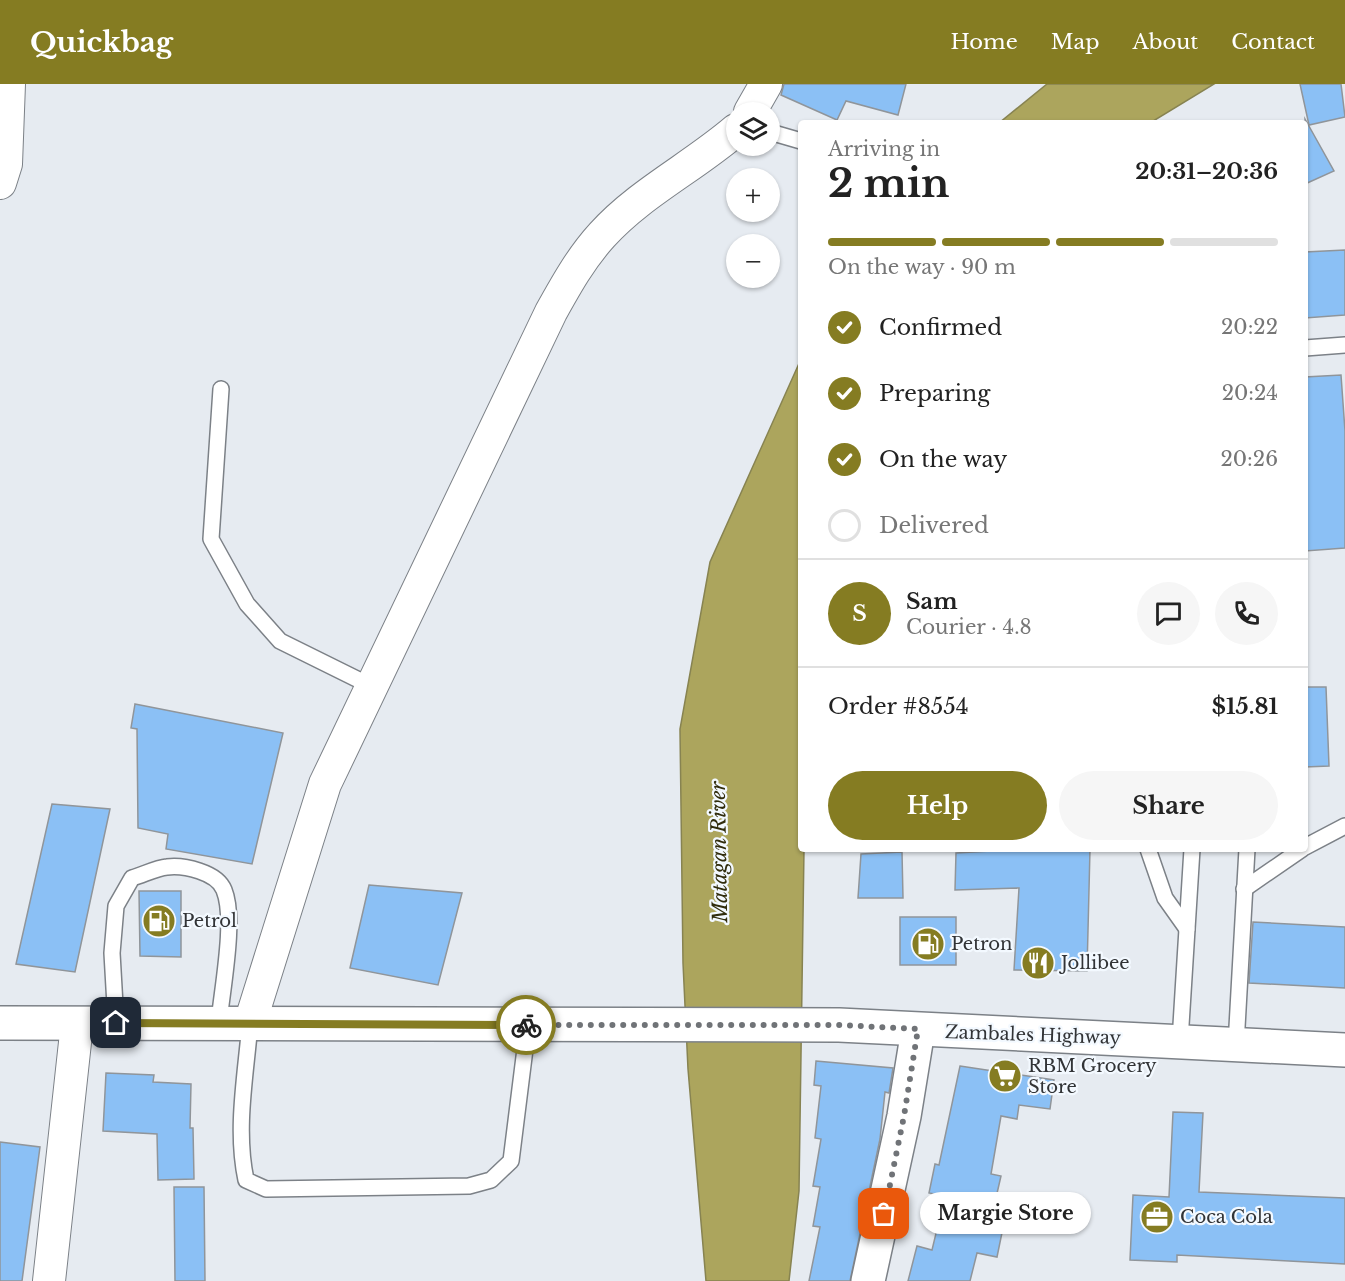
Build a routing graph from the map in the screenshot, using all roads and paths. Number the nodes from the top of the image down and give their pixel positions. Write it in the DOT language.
graph roads {
  1 [pos="9,84"];
  2 [pos="766,84"];
  3 [pos="756,102"];
  4 [pos="780,135"];
  5 [pos="726,139"];
  6 [pos="798,140"];
  7 [pos="0,183"];
  8 [pos="1345,345"];
  9 [pos="1308,348"];
  10 [pos="221,390"];
  11 [pos="373,687"];
  12 [pos="1345,826"];
  13 [pos="1308,845"];
  14 [pos="1149,852"];
  15 [pos="1192,852"];
  16 [pos="1247,852"];
  17 [pos="1297,852"];
  18 [pos="1244,889"];
  19 [pos="1187,929"];
  20 [pos="0,1023"];
  21 [pos="116,1023"];
  22 [pos="235,1023"];
  23 [pos="77,1024"];
  24 [pos="528,1025"];
  25 [pos="918,1029"];
  26 [pos="1180,1041"];
  27 [pos="1236,1045"];
  28 [pos="1345,1050"];
  29 [pos="49,1281"];
  30 [pos="868,1281"];
  1 -- 7 [label="street"];
  2 -- 3 [label="street"];
  4 -- 6 [label="lane"];
  5 -- 11 [label="street"];
  8 -- 9 [label="lane"];
  10 -- 11 [label="lane"];
  11 -- 22 [label="street"];
  12 -- 13 [label="lane"];
  14 -- 19 [label="lane"];
  15 -- 19 [label="lane"];
  16 -- 18 [label="lane"];
  17 -- 18 [label="lane"];
  18 -- 27 [label="lane"];
  19 -- 26 [label="lane"];
  20 -- 23 [label="main road, Zambales Highway"];
  21 -- 22 [label="main road, Zambales Highway"];
  21 -- 22 [label="lane"];
  21 -- 23 [label="main road, Zambales Highway"];
  22 -- 24 [label="main road, Zambales Highway"];
  22 -- 24 [label="lane"];
  23 -- 29 [label="street"];
  24 -- 25 [label="main road, Zambales Highway"];
  25 -- 26 [label="main road, Zambales Highway"];
  25 -- 30 [label="main road"];
  26 -- 27 [label="main road, Zambales Highway"];
  27 -- 28 [label="main road, Zambales Highway"];
}
